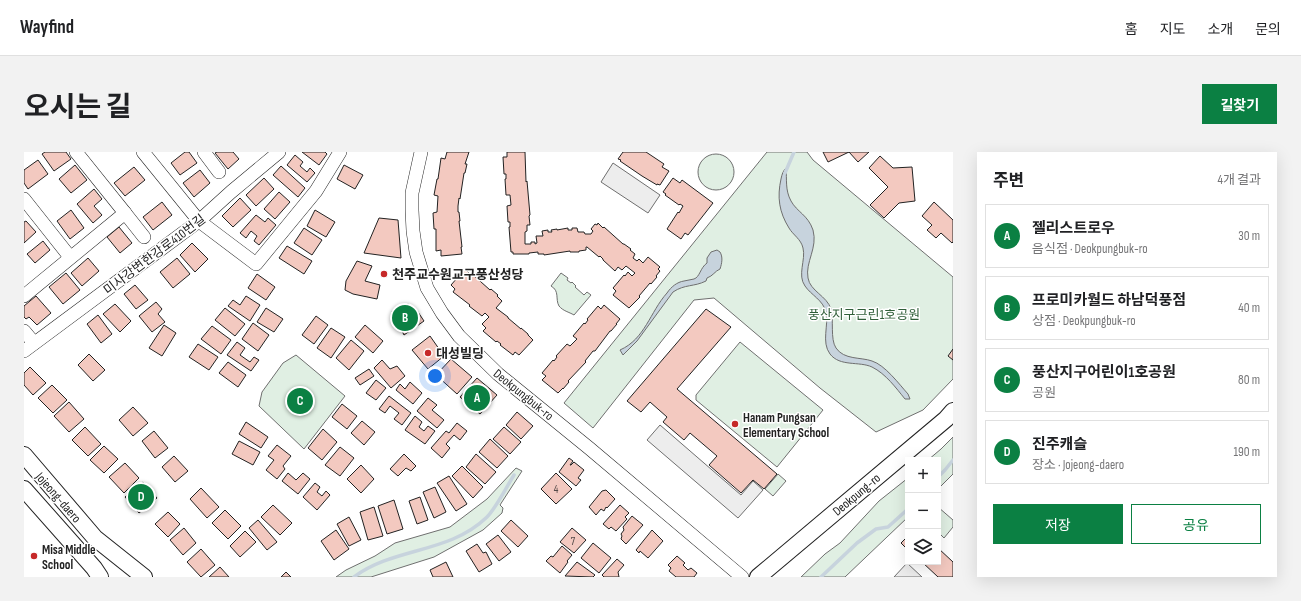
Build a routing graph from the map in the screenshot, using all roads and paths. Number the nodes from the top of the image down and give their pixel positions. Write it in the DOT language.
graph roads {
  1 [pos="76,152"];
  2 [pos="143,152"];
  3 [pos="204,152"];
  4 [pos="279,152"];
  5 [pos="340,152"];
  6 [pos="421,152"];
  7 [pos="219,172"];
  8 [pos="24,199"];
  9 [pos="125,213"];
  10 [pos="199,221"];
  11 [pos="144,237"];
  12 [pos="70,257"];
  13 [pos="24,296"];
  14 [pos="24,331"];
  15 [pos="29,347"];
  16 [pos="953,411"];
  17 [pos="24,455"];
  18 [pos="24,489"];
  19 [pos="95,538"];
  20 [pos="99,574"];
  21 [pos="126,577"];
  22 [pos="144,577"];
  23 [pos="742,577"];
  24 [pos="758,577"];
  1 -- 9 [label="street"];
  2 -- 10 [label="street"];
  3 -- 7 [label="street"];
  4 -- 10 [label="street, 미사강변한강로410번길"];
  5 -- 10 [label="street"];
  6 -- 23 [label="street, Deokpungbuk-ro"];
  8 -- 12 [label="street"];
  9 -- 11 [label="street"];
  9 -- 12 [label="street"];
  10 -- 15 [label="street, 미사강변한강로410번길"];
  12 -- 13 [label="street"];
  14 -- 15 [label="street"];
  16 -- 24 [label="main road, Deokpung-ro"];
  17 -- 19 [label="main road, Jojeong-daero"];
  18 -- 20 [label="main road, Jojeong-daero"];
  19 -- 21 [label="main road, Jojeong-daero"];
  19 -- 22 [label="main road, Jojeong-daero"];
}
